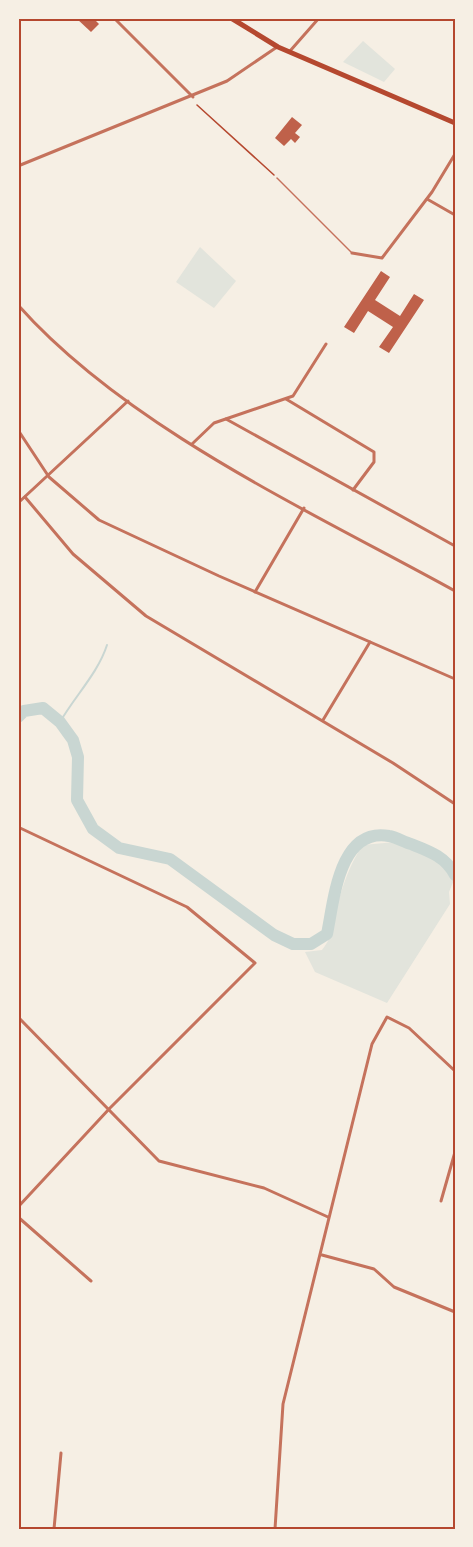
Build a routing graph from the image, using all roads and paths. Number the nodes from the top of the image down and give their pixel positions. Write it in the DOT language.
graph roads {
  1 [pos="114,18"];
  2 [pos="231,18"];
  3 [pos="319,18"];
  4 [pos="278,46"];
  5 [pos="290,51"];
  6 [pos="193,97"];
  7 [pos="197,105"];
  8 [pos="455,123"];
  9 [pos="455,154"];
  10 [pos="18,166"];
  11 [pos="277,178"];
  12 [pos="427,199"];
  13 [pos="455,215"];
  14 [pos="352,253"];
  15 [pos="18,305"];
  16 [pos="20,311"];
  17 [pos="326,344"];
  18 [pos="285,398"];
  19 [pos="128,401"];
  20 [pos="226,419"];
  21 [pos="18,430"];
  22 [pos="192,444"];
  23 [pos="49,477"];
  24 [pos="353,490"];
  25 [pos="25,497"];
  26 [pos="18,503"];
  27 [pos="304,508"];
  28 [pos="455,546"];
  29 [pos="455,591"];
  30 [pos="255,592"];
  31 [pos="370,642"];
  32 [pos="455,679"];
  33 [pos="322,721"];
  34 [pos="455,804"];
  35 [pos="18,827"];
  36 [pos="18,1017"];
  37 [pos="455,1071"];
  38 [pos="110,1108"];
  39 [pos="455,1152"];
  40 [pos="441,1201"];
  41 [pos="18,1207"];
  42 [pos="18,1217"];
  43 [pos="328,1217"];
  44 [pos="322,1255"];
  45 [pos="91,1281"];
  46 [pos="455,1312"];
  47 [pos="61,1452"];
  48 [pos="54,1529"];
  49 [pos="275,1529"];
  1 -- 6 [label="street"];
  2 -- 4 [label="main road"];
  3 -- 5 [label="street"];
  4 -- 5 [label="main road"];
  4 -- 6 [label="street"];
  5 -- 8 [label="main road"];
  6 -- 10 [label="street"];
  7 -- 11 [label="path"];
  9 -- 12 [label="street"];
  11 -- 14 [label="lane"];
  12 -- 13 [label="street"];
  12 -- 14 [label="street"];
  15 -- 16 [label="street"];
  16 -- 19 [label="street"];
  17 -- 18 [label="street"];
  18 -- 20 [label="street"];
  18 -- 24 [label="street"];
  19 -- 22 [label="street"];
  19 -- 23 [label="street"];
  20 -- 22 [label="street"];
  20 -- 24 [label="street"];
  21 -- 23 [label="street"];
  22 -- 27 [label="street"];
  23 -- 25 [label="street"];
  23 -- 30 [label="street"];
  24 -- 28 [label="street"];
  25 -- 26 [label="street"];
  25 -- 33 [label="street"];
  27 -- 29 [label="street"];
  27 -- 30 [label="street"];
  30 -- 31 [label="street"];
  31 -- 32 [label="street"];
  31 -- 33 [label="street"];
  33 -- 34 [label="street"];
  35 -- 38 [label="street"];
  36 -- 38 [label="street"];
  37 -- 43 [label="street"];
  38 -- 41 [label="street"];
  38 -- 43 [label="street"];
  39 -- 40 [label="street"];
  42 -- 45 [label="street"];
  43 -- 44 [label="street"];
  44 -- 46 [label="street"];
  44 -- 49 [label="street"];
  47 -- 48 [label="street"];
}
